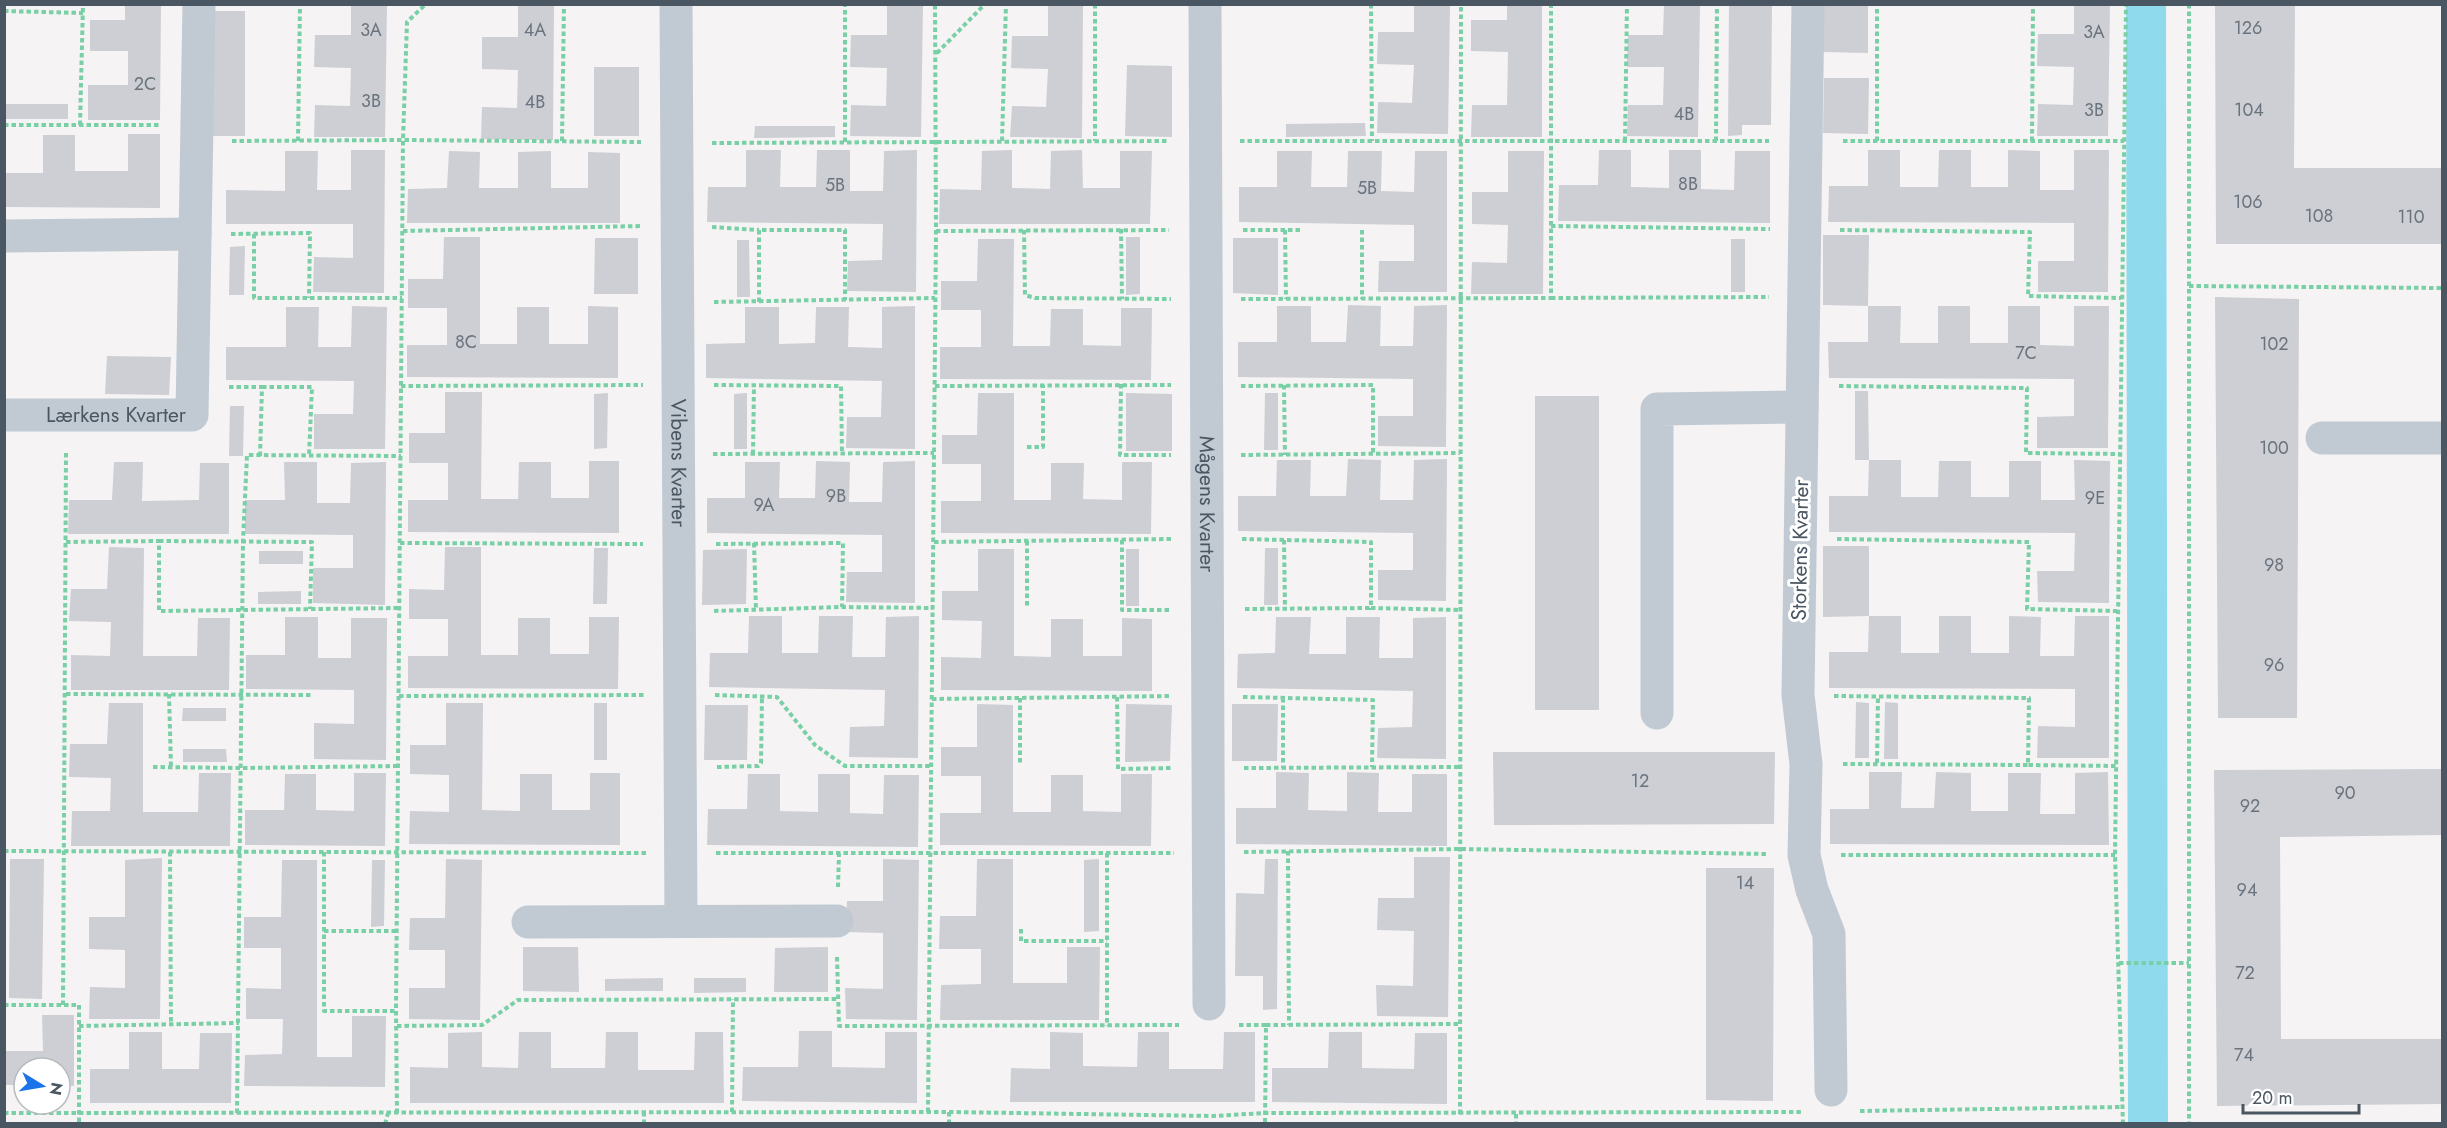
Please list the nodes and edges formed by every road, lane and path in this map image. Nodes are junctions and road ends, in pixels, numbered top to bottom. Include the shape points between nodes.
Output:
1 (83, 4) edge
2 (199, 4) edge
3 (300, 4) edge
4 (564, 4) edge
5 (676, 4) edge
6 (845, 4) edge
7 (935, 4) edge
8 (985, 4) edge
9 (1006, 4) edge
10 (1095, 4) edge
11 (1205, 4) edge
12 (1371, 4) edge
13 (1461, 4) edge
14 (1551, 4) edge
15 (1627, 4) edge
16 (1717, 4) edge
17 (1808, 4) edge
18 (1877, 4) edge
19 (2033, 4) edge
20 (2126, 4) edge
21 (2189, 4) edge
22 (425, 5) edge
23 (4, 11) edge
24 (83, 13) junction
25 (937, 54) junction
26 (4, 125) edge
27 (80, 125) junction
28 (197, 133) junction
29 (403, 140) junction
30 (298, 141) junction
31 (562, 141) junction
32 (1002, 141) junction
33 (1095, 141) junction
34 (1205, 141) junction
35 (1372, 141) junction
36 (1460, 141) junction
37 (1551, 141) junction
38 (1624, 141) junction
39 (1716, 141) junction
40 (1806, 141) junction
41 (1877, 141) junction
42 (2032, 141) junction
43 (2124, 141) junction
44 (844, 142) junction
45 (937, 142) junction
46 (678, 143) junction
47 (679, 225) junction
48 (1551, 226) junction
49 (1122, 229) junction
50 (1805, 229) junction
51 (759, 230) junction
52 (1206, 230) junction
53 (1300, 230) dead end
54 (1362, 230) dead end
55 (403, 231) junction
56 (936, 231) junction
57 (195, 234) junction
58 (254, 234) junction
59 (4, 236) edge
60 (2189, 286) junction
61 (2442, 288) edge
62 (1804, 297) junction
63 (309, 298) junction
64 (402, 298) junction
65 (935, 298) junction
66 (1551, 298) junction
67 (2122, 298) junction
68 (1122, 299) dead end
69 (1286, 299) dead end
70 (1461, 299) junction
71 (845, 300) junction
72 (1362, 300) dead end
73 (759, 302) junction
74 (679, 303) junction
75 (1121, 384) junction
76 (1043, 385) junction
77 (1284, 385) junction
78 (754, 386) dead end
79 (935, 386) junction
80 (1206, 386) junction
81 (262, 387) junction
82 (192, 388) junction
83 (1802, 396) junction
84 (4, 415) edge
85 (67, 415) junction
86 (2322, 438) dead end
87 (2442, 438) edge
88 (1027, 447) dead end
89 (934, 453) junction
90 (1460, 453) junction
91 (679, 454) junction
92 (753, 454) junction
93 (1285, 454) junction
94 (1373, 454) junction
95 (2120, 454) junction
96 (1207, 455) junction
97 (260, 456) junction
98 (309, 456) junction
99 (401, 456) junction
100 (1800, 538) junction
101 (1122, 540) dead end
102 (1284, 540) dead end
103 (159, 541) junction
104 (243, 541) junction
105 (1027, 541) dead end
106 (66, 542) junction
107 (400, 543) junction
108 (754, 543) junction
109 (679, 544) junction
110 (842, 607) junction
111 (1027, 607) dead end
112 (400, 608) junction
113 (933, 608) junction
114 (1371, 608) dead end
115 (310, 609) junction
116 (1208, 609) junction
117 (1285, 609) junction
118 (244, 610) junction
119 (756, 610) junction
120 (2118, 611) junction
121 (680, 612) junction
122 (66, 694) junction
123 (169, 694) junction
124 (243, 694) junction
125 (312, 694) dead end
126 (1798, 695) junction
127 (1878, 696) junction
128 (762, 697) dead end
129 (1117, 697) dead end
130 (1020, 698) dead end
131 (1283, 698) dead end
132 (1657, 713) dead end
133 (1020, 764) dead end
134 (1806, 764) junction
135 (1877, 764) junction
136 (2028, 765) junction
137 (398, 766) junction
138 (2116, 766) junction
139 (153, 767) dead end
140 (171, 767) junction
141 (1460, 767) junction
142 (242, 768) junction
143 (680, 768) junction
144 (1208, 768) junction
145 (1283, 768) junction
146 (1460, 849) junction
147 (4, 851) edge
148 (65, 851) junction
149 (1288, 851) junction
150 (170, 852) junction
151 (241, 852) junction
152 (324, 852) junction
153 (398, 852) junction
154 (680, 853) junction
155 (1107, 853) junction
156 (1209, 853) junction
157 (930, 854) junction
158 (1804, 855) junction
159 (2115, 855) junction
160 (681, 921) junction
161 (837, 921) joint
162 (528, 922) dead end
163 (1021, 929) dead end
164 (398, 931) junction
165 (324, 932) junction
166 (1107, 941) junction
167 (2119, 963) junction
168 (2189, 963) junction
169 (733, 999) junction
170 (837, 999) junction
171 (4, 1005) edge
172 (63, 1005) junction
173 (396, 1011) junction
174 (1210, 1014) junction
175 (239, 1023) junction
176 (1459, 1024) junction
177 (171, 1025) junction
178 (1266, 1025) junction
179 (1289, 1025) junction
180 (79, 1026) junction
181 (397, 1026) junction
182 (929, 1026) junction
183 (1107, 1026) junction
184 (1831, 1104) junction
185 (2123, 1107) junction
186 (644, 1112) junction
187 (732, 1112) junction
188 (928, 1112) junction
189 (949, 1112) junction
190 (4, 1113) edge
191 (79, 1113) junction
192 (237, 1113) junction
193 (388, 1113) junction
194 (397, 1113) junction
195 (1265, 1113) junction
196 (1460, 1114) junction
197 (1516, 1114) junction
198 (1213, 1116) junction
199 (79, 1124) edge
200 (386, 1124) edge
201 (644, 1124) edge
202 (949, 1124) edge
203 (1213, 1124) edge
204 (1265, 1124) edge
205 (1516, 1124) edge
206 (2123, 1124) edge
207 (2189, 1124) edge

1 - 24 path
2 - 28 street, Lærkens Kvarter
3 - 30 path
4 - 31 path
5 - 46 street, Vibens Kvarter
6 - 44 path
7 - 25 path
8 - 25 path
9 - 32 path
10 - 33 path
11 - 34 street, Mågens Kvarter
12 - 35 path
13 - 36 path
14 - 37 path
15 - 38 path
16 - 39 path
17 - 40 street, Storkens Kvarter
18 - 41 path
19 - 42 path
20 - 43 path
21 - 60 path
22 - 29 path via 407,22
23 - 24 path
24 - 27 path
25 - 45 path
26 - 27 path
27 - 28 path
28 - 30 path
28 - 57 street, Lærkens Kvarter
29 - 30 path
29 - 31 path
29 - 55 path
31 - 46 path
32 - 33 path
32 - 45 path
33 - 34 path
34 - 35 path
34 - 52 street, Mågens Kvarter
35 - 36 path
36 - 37 path
36 - 70 path
37 - 38 path
37 - 48 path
38 - 39 path
39 - 40 path
40 - 41 path
40 - 50 street, Storkens Kvarter
41 - 42 path
42 - 43 path
43 - 67 path
44 - 45 path
44 - 46 path
45 - 56 path
46 - 47 street, Vibens Kvarter
47 - 51 path
47 - 55 path
47 - 74 street, Vibens Kvarter
48 - 50 path
48 - 66 path
49 - 52 path
49 - 56 path
49 - 68 path
50 - 62 street, Storkens Kvarter
50 - 67 path via 2030,232 2028,296
51 - 71 path via 845,230
51 - 73 path
52 - 80 street, Mågens Kvarter
53 - 69 path via 1285,230
54 - 72 path
55 - 64 path
56 - 65 path
57 - 58 path
57 - 59 street
57 - 82 street, Lærkens Kvarter
58 - 63 path via 254,298
58 - 63 path via 310,233
60 - 61 path
60 - 168 path
62 - 66 path
62 - 83 street, Storkens Kvarter
63 - 64 path
64 - 99 path
65 - 71 path
65 - 79 path
66 - 70 path
67 - 95 path
70 - 90 path
71 - 73 path
73 - 74 path
74 - 91 street, Vibens Kvarter
75 - 76 path
75 - 80 path
75 - 96 path via 1120,455
76 - 79 path
76 - 88 path via 1043,447
77 - 80 path
77 - 93 path
77 - 94 path via 1373,385
78 - 92 path
79 - 89 path
80 - 96 street, Mågens Kvarter
81 - 82 path
81 - 97 path
81 - 98 path via 312,387
82 - 85 street, Lærkens Kvarter via 192,415
83 - 95 path via 2027,388 2026,453
83 - 100 street, Storkens Kvarter
83 - 132 street via 1657,409
84 - 85 street, Lærkens Kvarter
85 - 106 path
86 - 87 street
89 - 92 path
89 - 113 path
90 - 94 path
90 - 141 path
91 - 92 path
91 - 109 street, Vibens Kvarter
93 - 94 path
93 - 96 path
95 - 120 path
96 - 116 street, Mågens Kvarter
97 - 98 path
97 - 104 path via 247,455
98 - 99 path
99 - 107 path
100 - 120 path via 2029,542 2027,609
100 - 126 street, Storkens Kvarter
101 - 116 path via 1122,610
102 - 117 path
103 - 104 path
103 - 106 path
103 - 118 path via 159,611
104 - 115 path via 312,542
104 - 118 path
105 - 111 path
106 - 122 path
107 - 109 path
107 - 112 path
108 - 109 path
108 - 110 path via 843,543
108 - 119 path
109 - 121 street, Vibens Kvarter
110 - 113 path
110 - 119 path
112 - 115 path
112 - 137 path
113 - 157 path
114 - 117 path
115 - 118 path
116 - 117 path
116 - 144 street, Mågens Kvarter
118 - 124 path
119 - 121 path
120 - 138 path
121 - 143 street, Vibens Kvarter
122 - 123 path
122 - 148 path
123 - 124 path
123 - 140 path
124 - 125 path
124 - 142 path
126 - 127 path
126 - 134 street, Storkens Kvarter
127 - 135 path
127 - 136 path via 2030,698
128 - 143 path via 759,766
129 - 144 path via 1118,769
130 - 133 path
131 - 145 path
134 - 135 path
134 - 158 street, Storkens Kvarter
135 - 136 path
136 - 138 path
137 - 142 path
137 - 153 path
138 - 159 path
139 - 140 path
140 - 142 path
141 - 145 path
141 - 146 path
142 - 151 path
143 - 154 street, Vibens Kvarter
144 - 145 path
144 - 156 street, Mågens Kvarter
146 - 149 path
146 - 158 path
146 - 176 path
147 - 148 path
148 - 150 path
148 - 172 path
149 - 156 path
149 - 179 path
150 - 151 path
150 - 177 path
151 - 152 path
151 - 175 path
152 - 153 path
152 - 165 path
153 - 154 path
153 - 164 path
154 - 157 path
154 - 160 street, Vibens Kvarter
155 - 156 path
155 - 157 path
155 - 166 path
156 - 174 street, Mågens Kvarter
157 - 182 path
158 - 159 path
158 - 184 street, Storkens Kvarter via 1829,934
159 - 167 path
160 - 161 street
160 - 162 street
161 - 170 path
163 - 166 path via 1022,941
164 - 165 path
164 - 173 path
165 - 173 path via 324,1011
166 - 183 path
167 - 168 path
167 - 185 path
168 - 207 path
169 - 170 path
169 - 181 path via 518,1000 482,1025
169 - 187 path
170 - 182 path via 839,1026
171 - 172 path
172 - 180 path via 79,1005
173 - 181 path
174 - 178 path
174 - 183 path
175 - 177 path
175 - 192 path
176 - 179 path
176 - 196 path
177 - 180 path
178 - 179 path
178 - 195 path
180 - 191 path
181 - 194 path
182 - 183 path
182 - 188 path
184 - 185 path
184 - 197 path
185 - 206 path
186 - 187 path
186 - 194 path
186 - 201 path
187 - 188 path
188 - 189 path
189 - 198 path
189 - 202 path
190 - 191 path
191 - 192 path
191 - 199 path
192 - 193 path
193 - 194 path
193 - 200 path
195 - 196 path
195 - 198 path
195 - 204 path
196 - 197 path
197 - 205 path
198 - 203 path

